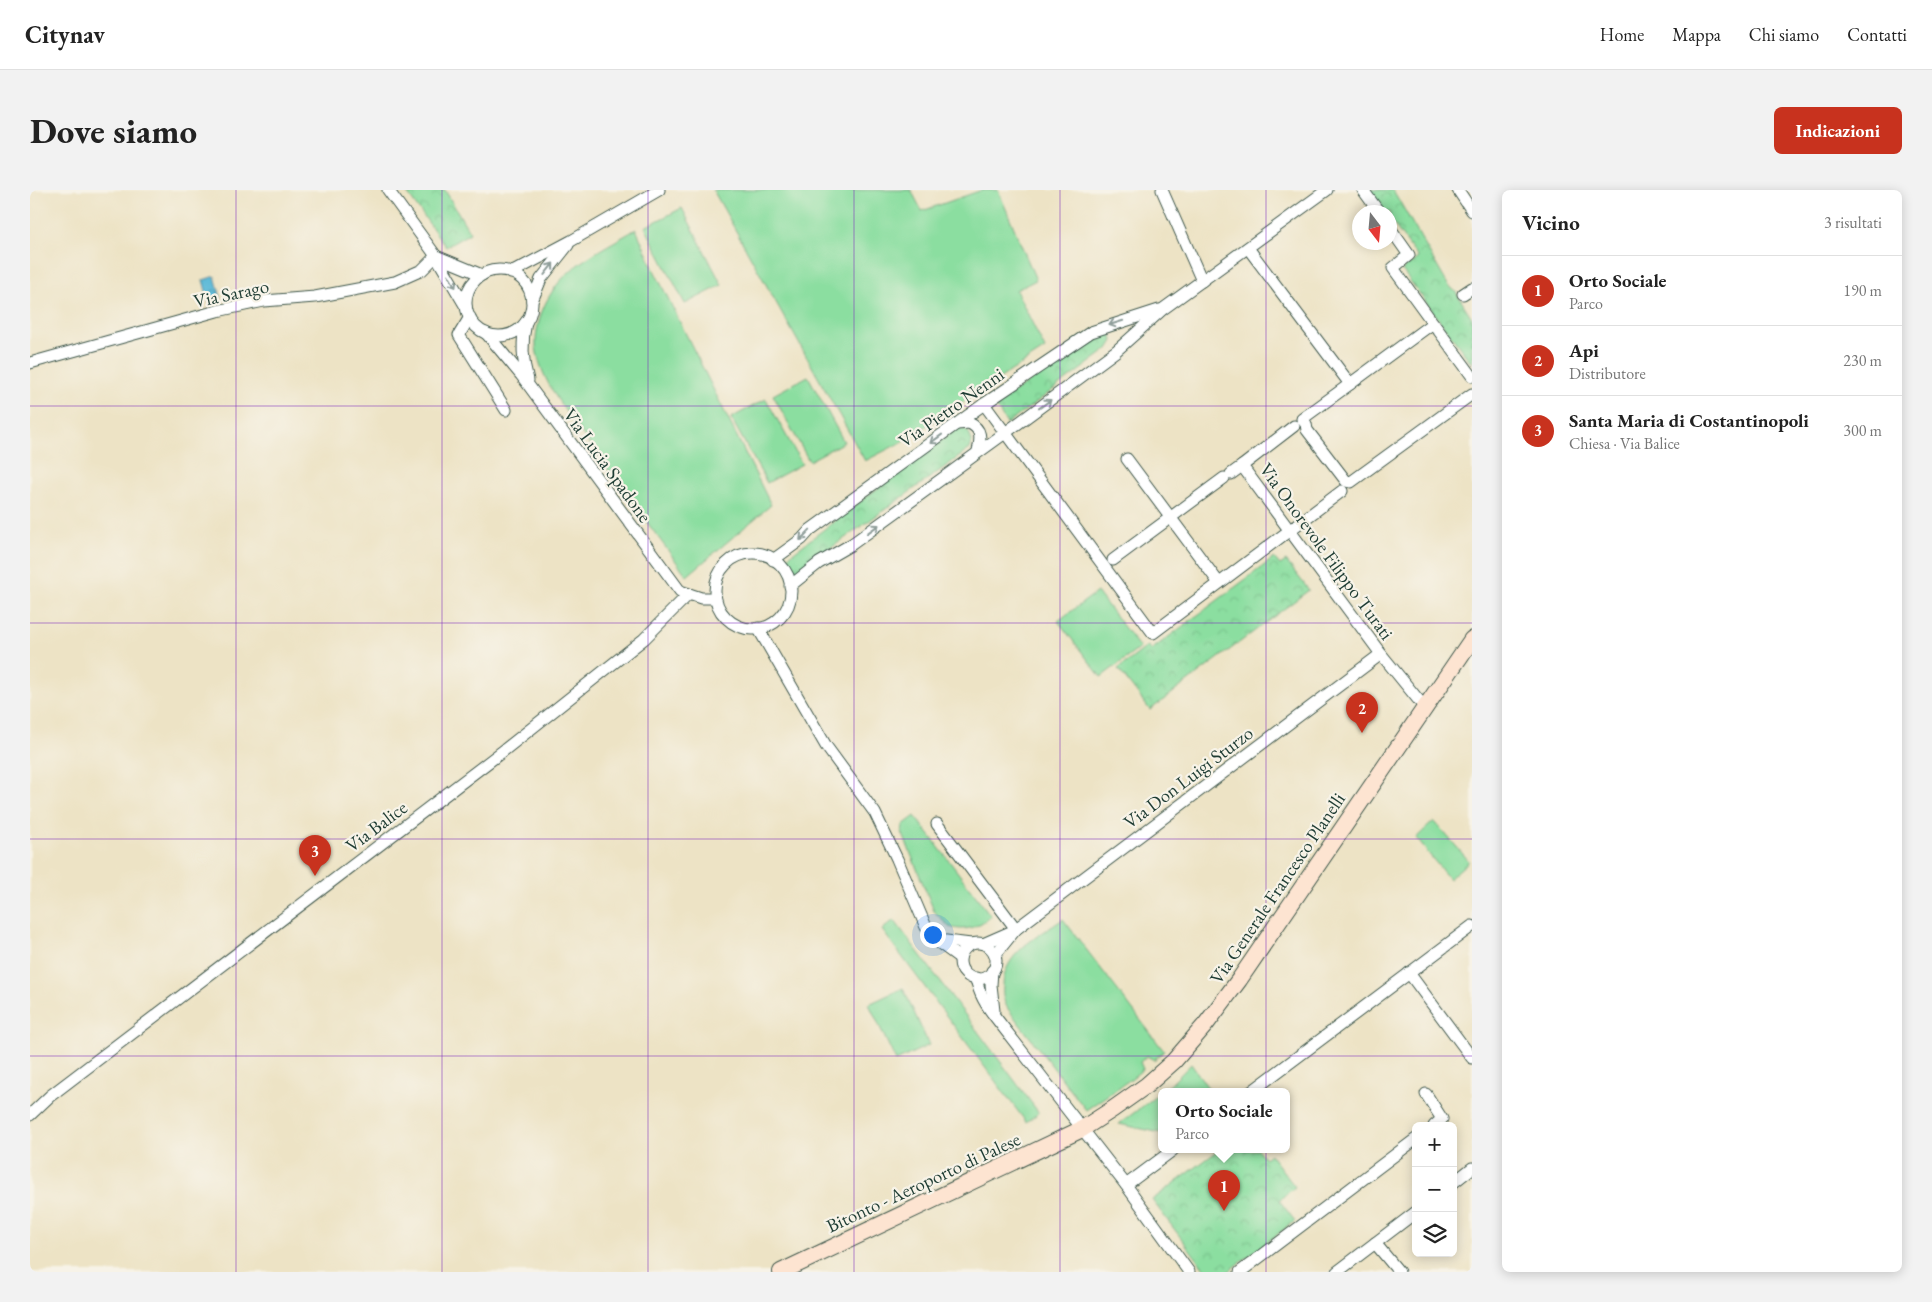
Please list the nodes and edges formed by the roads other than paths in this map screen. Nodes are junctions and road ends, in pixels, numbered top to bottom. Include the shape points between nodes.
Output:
1 (388, 190) edge
2 (659, 190) edge
3 (1162, 190) edge
4 (1327, 190) edge
5 (1363, 190) edge
6 (1458, 190) edge
7 (1374, 205) edge
8 (1472, 211) edge
9 (1397, 238) edge
10 (571, 241) junction
11 (1248, 248) junction
12 (436, 256) junction
13 (511, 273) junction
14 (482, 275) junction
15 (1202, 280) junction
16 (532, 301) junction
17 (1163, 309) junction
18 (468, 312) junction
19 (526, 321) junction
20 (1433, 323) junction
21 (486, 333) junction
22 (30, 363) edge
23 (1472, 376) edge
24 (1350, 384) junction
25 (531, 389) junction
26 (1472, 394) edge
27 (984, 404) junction
28 (506, 410) dead end
29 (1298, 423) junction
30 (956, 424) junction
31 (1005, 433) junction
32 (978, 451) junction
33 (1127, 459) dead end
34 (1242, 466) junction
35 (1342, 491) dead end
36 (1171, 518) junction
37 (1290, 530) junction
38 (774, 560) junction
39 (1113, 560) dead end
40 (1219, 583) junction
41 (790, 586) junction
42 (689, 594) junction
43 (714, 598) dead end
44 (758, 628) junction
45 (1472, 639) edge
46 (1381, 654) junction
47 (1425, 708) junction
48 (937, 824) dead end
49 (1472, 926) edge
50 (1016, 929) junction
51 (934, 939) junction
52 (977, 944) junction
53 (995, 956) junction
54 (960, 958) junction
55 (992, 971) junction
56 (1409, 973) junction
57 (976, 978) junction
58 (996, 1018) junction
59 (1472, 1058) edge
60 (1256, 1088) edge
61 (1426, 1094) dead end
62 (30, 1115) edge
63 (1439, 1122) edge
64 (1082, 1129) junction
65 (1412, 1142) edge
66 (1169, 1153) edge
67 (1472, 1168) edge
68 (1457, 1180) edge
69 (1126, 1185) junction
70 (1412, 1215) edge
71 (1375, 1243) junction
72 (781, 1272) edge
73 (1189, 1272) edge
74 (1240, 1272) edge
75 (1337, 1272) edge
76 (1399, 1272) edge

1 - 12 street
2 - 10 street
3 - 15 street
4 - 11 street, Via Pietro Nenni
5 - 7 street
6 - 8 street
9 - 20 street via 1409,255 1393,268
10 - 13 street
16 -> 10 street via 541,279
11 - 15 street, Via Pietro Nenni
11 - 24 street
12 - 14 street
12 -> 18 street
12 - 22 street, Via Sarago via 422,270 395,282 217,312
13 - 14 street via 496,270
13 - 16 street via 528,287
14 - 18 street via 470,288
15 - 17 street, Via Pietro Nenni
16 - 19 street
17 -> 27 street, Via Pietro Nenni via 1090,332
31 -> 17 street, Via Pietro Nenni via 1116,351
18 - 21 street via 476,327
18 - 28 street via 459,336
19 - 21 street via 508,334
19 - 25 street via 522,350
20 - 23 street
20 - 24 street, Via Onorevole Filippo Turati
21 - 25 street, Via Lucia Spadone
24 - 29 street, Via Onorevole Filippo Turati
25 - 42 street, Via Lucia Spadone via 680,591
26 - 29 street via 1350,482 1307,430 1306,424
27 - 30 street, Via Pietro Nenni
27 - 31 street
29 - 34 street, Via Onorevole Filippo Turati
30 - 32 street via 969,423 979,430
30 -> 38 street, Via Pietro Nenni
31 - 32 street, Via Pietro Nenni
31 - 40 street via 1153,633
41 -> 32 street, Via Pietro Nenni
33 - 36 street
34 - 36 street
34 - 37 street, Via Onorevole Filippo Turati
35 - 37 street
36 - 39 street
36 - 40 street
37 - 40 street
37 - 46 street, Via Onorevole Filippo Turati
38 - 41 street via 787,575
38 - 44 street via 752,554 736,558 723,568 716,584 716,600 723,615 736,626
41 - 44 street via 790,600 782,615 769,625
42 - 43 street
42 - 62 street, Via Balice via 644,639 598,677 50,1096
44 - 51 street via 826,746 879,821
45 - 47 street, Via Generale Francesco Planelli
46 - 47 street, Via Onorevole Filippo Turati
46 - 50 street, Via Don Luigi Sturzo
47 - 64 street, Via Generale Francesco Planelli via 1206,1024 1174,1061 1147,1085
48 - 50 street
49 - 56 street
50 - 52 street
50 - 53 street
51 - 52 street
51 - 54 street
52 - 53 street via 992,950
52 - 54 street via 964,950
53 - 55 street
54 - 57 street via 965,974
55 - 57 street via 987,976
55 - 58 street via 991,998
56 - 59 street
56 - 60 street
57 - 58 street via 984,1001
58 - 64 street
61 - 63 street via 1442,1119
64 - 69 street
64 - 72 street, Bitonto - Aeroporto di Palese
65 - 74 street
66 - 69 street
67 - 68 street
69 - 73 street
70 - 71 street
71 - 75 street
71 - 76 street

